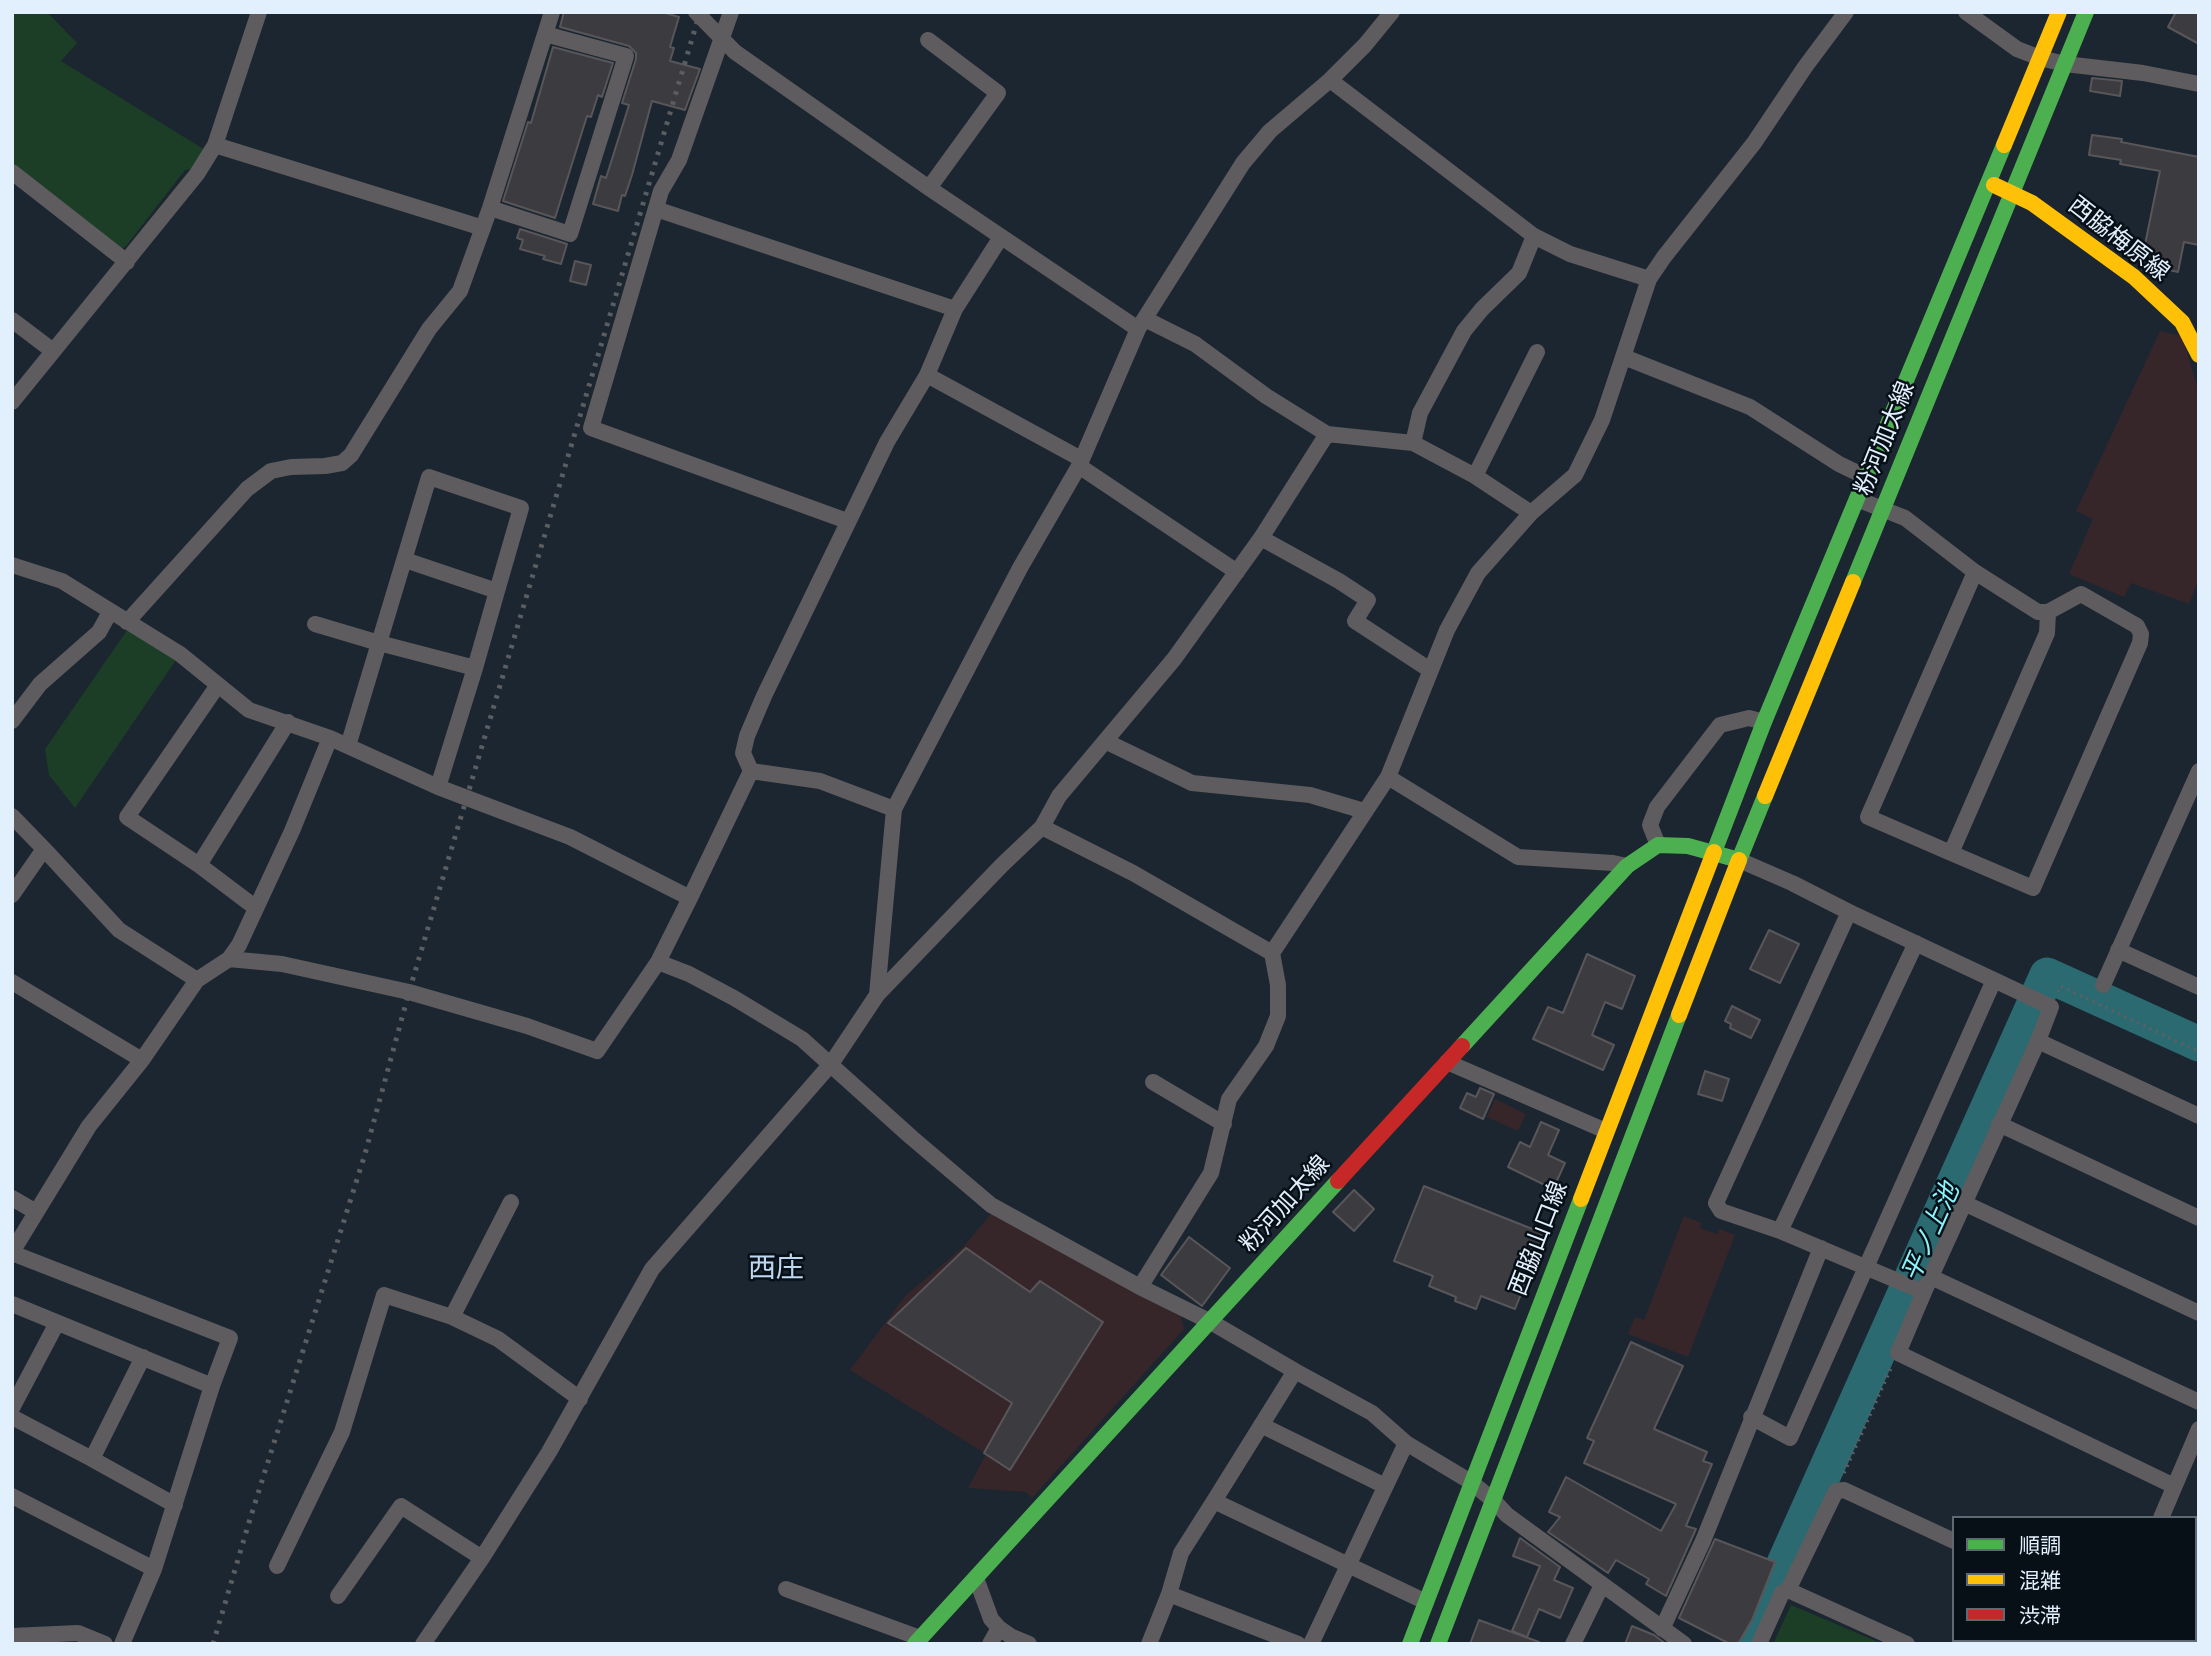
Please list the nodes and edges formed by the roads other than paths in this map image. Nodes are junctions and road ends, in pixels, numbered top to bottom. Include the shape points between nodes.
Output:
1 (259, 12) edge
2 (552, 12) edge
3 (696, 12) edge
4 (731, 12) edge
5 (1392, 12) edge
6 (1846, 12) edge
7 (1966, 12) edge
8 (2059, 12) edge
9 (2086, 12) edge
10 (545, 34) junction
11 (722, 37) junction
12 (928, 40) dead end
13 (2040, 58) junction
14 (2065, 64) junction
15 (1330, 80) junction
16 (2199, 84) edge
17 (215, 145) junction
18 (12, 172) edge
19 (1988, 183) junction
20 (929, 188) junction
21 (2012, 193) junction
22 (491, 208) junction
23 (656, 209) junction
24 (483, 228) junction
25 (1534, 236) junction
26 (1001, 237) junction
27 (127, 262) junction
28 (1649, 279) junction
29 (955, 309) junction
30 (12, 320) edge
31 (1142, 324) junction
32 (53, 351) junction
33 (1536, 352) dead end
34 (2199, 355) edge
35 (1624, 357) junction
36 (927, 375) junction
37 (12, 402) edge
38 (1327, 434) junction
39 (1413, 443) junction
40 (1080, 462) junction
41 (1475, 476) junction
42 (1866, 477) junction
43 (1857, 499) junction
44 (1882, 509) junction
45 (1531, 513) junction
46 (847, 521) junction
47 (1261, 538) junction
48 (405, 560) junction
49 (12, 565) edge
50 (1237, 572) junction
51 (1975, 572) junction
52 (497, 592) junction
53 (110, 612) junction
54 (2048, 612) junction
55 (127, 622) junction
56 (315, 624) dead end
57 (379, 643) junction
58 (475, 668) junction
59 (1430, 670) junction
60 (218, 685) junction
61 (12, 721) edge
62 (288, 722) junction
63 (1764, 722) junction
64 (330, 738) junction
65 (1105, 741) junction
66 (348, 746) junction
67 (751, 771) junction
68 (1388, 777) junction
69 (2198, 777) edge
70 (438, 787) junction
71 (894, 809) junction
72 (1364, 811) junction
73 (12, 816) edge
74 (1042, 827) junction
75 (1658, 845) junction
76 (44, 849) junction
77 (1713, 852) junction
78 (1951, 853) junction
79 (1739, 860) junction
80 (199, 865) junction
81 (1627, 866) junction
82 (12, 895) edge
83 (690, 898) junction
84 (256, 908) junction
85 (1849, 912) junction
86 (1916, 943) junction
87 (2118, 950) junction
88 (1272, 953) junction
89 (229, 959) junction
90 (658, 962) junction
91 (197, 980) junction
92 (1994, 980) junction
93 (12, 982) edge
94 (2103, 985) dead end
95 (2199, 987) edge
96 (877, 995) junction
97 (2038, 1041) junction
98 (142, 1060) junction
99 (1447, 1062) junction
100 (831, 1064) junction
101 (1153, 1082) dead end
102 (2199, 1116) edge
103 (1224, 1124) junction
104 (2000, 1124) junction
105 (1606, 1131) junction
106 (12, 1198) edge
107 (511, 1202) dead end
108 (1964, 1203) junction
109 (36, 1212) junction
110 (2199, 1218) edge
111 (1780, 1231) junction
112 (1821, 1248) junction
113 (12, 1252) edge
114 (1866, 1267) junction
115 (1918, 1285) junction
116 (1140, 1287) junction
117 (12, 1304) edge
118 (2199, 1312) edge
119 (452, 1317) junction
120 (1211, 1322) junction
121 (57, 1323) junction
122 (143, 1357) junction
123 (1295, 1371) junction
124 (212, 1386) junction
125 (580, 1399) junction
126 (2199, 1402) edge
127 (12, 1408) edge
128 (12, 1417) edge
129 (1751, 1418) junction
130 (1261, 1425) junction
131 (2199, 1429) edge
132 (1406, 1443) junction
133 (92, 1460) junction
134 (1471, 1482) junction
135 (1385, 1486) junction
136 (2174, 1486) junction
137 (12, 1496) edge
138 (1214, 1501) junction
139 (1494, 1501) junction
140 (175, 1505) junction
141 (2162, 1516) edge
142 (1952, 1540) edge
143 (482, 1558) junction
144 (1348, 1565) junction
145 (277, 1566) dead end
146 (154, 1569) junction
147 (976, 1578) junction
148 (1602, 1585) junction
149 (786, 1589) dead end
150 (1788, 1590) junction
151 (1169, 1594) junction
152 (338, 1597) dead end
153 (1426, 1602) junction
154 (999, 1628) junction
155 (1662, 1629) junction
156 (16, 1639) edge
157 (918, 1641) edge
158 (105, 1644) edge
159 (122, 1644) edge
160 (423, 1644) edge
161 (989, 1644) edge
162 (1029, 1644) edge
163 (1149, 1644) edge
164 (1298, 1644) edge
165 (1311, 1644) edge
166 (1410, 1644) edge
167 (1438, 1644) edge
168 (1573, 1644) edge
169 (1683, 1644) edge
170 (1759, 1644) edge
171 (1907, 1644) edge

1 - 17 street
2 - 10 street
3 - 11 street
4 - 11 street
5 - 15 street
6 - 28 street via 1754,143
7 - 13 street via 2017,49
8 - 13 main road, 粉河加太線
9 - 14 main road, 粉河加太線
10 - 22 street
10 - 22 street via 626,57 570,234
11 - 20 street via 735,52
11 - 23 street via 679,160
12 - 20 street via 998,93
13 - 14 street
13 - 19 main road, 粉河加太線
14 - 16 street
14 - 21 main road, 粉河加太線
15 - 25 street
15 - 31 street via 1270,131 1243,163
17 - 24 street
17 - 27 street
18 - 27 street
19 - 21 main road, 西脇梅原線
19 - 42 main road, 粉河加太線
20 - 26 street
21 - 34 main road, 西脇梅原線 via 2134,277 2182,322
21 - 44 main road, 粉河加太線
22 - 24 street
23 - 29 street
23 - 46 street via 592,428
24 - 55 street via 460,291 429,329 351,455 333,465 271,471 247,489
25 - 28 street via 1570,254
25 - 39 street via 1519,273 1464,331 1420,413
26 - 29 street
26 - 31 street
27 - 32 street
28 - 35 street
29 - 36 street
30 - 32 street
31 - 38 street via 1195,344
31 - 40 street
32 - 37 street
33 - 41 street
35 - 42 street via 1751,407
35 - 45 street via 1576,475
36 - 40 street
36 - 46 street
38 - 39 street
38 - 47 street
39 - 41 street
40 - 50 street
40 - 71 street
41 - 45 street
42 - 43 main road, 粉河加太線
43 - 44 street
43 - 63 main road, 粉河加太線
44 - 51 street via 1905,518
44 - 79 main road, 粉河加太線
45 - 59 street via 1478,573
46 - 67 street via 747,736 743,753
47 - 50 street
47 - 59 street via 1368,600 1355,621
48 - 52 street
48 - 52 street via 429,477 521,508
48 - 57 street
49 - 53 street via 62,581
50 - 65 street via 1174,659
51 - 54 street via 2038,612
51 - 78 street via 1868,817
52 - 58 street
53 - 55 street
53 - 61 street via 99,632 40,684
54 - 78 street via 2047,633
54 - 78 street via 2081,594 2137,626 2140,643 2033,888
55 - 60 street via 180,654
56 - 57 street
57 - 58 street
57 - 66 street
58 - 70 street
59 - 68 street
60 - 62 street via 248,710
60 - 80 street via 127,817
62 - 64 street
62 - 80 street
63 - 75 street via 1749,718 1720,725 1657,807 1650,825
63 - 77 main road, 粉河加太線
64 - 66 street
64 - 84 street
65 - 72 street via 1192,783 1310,795
65 - 74 street via 1059,796
66 - 70 street
67 - 71 street via 820,781
67 - 83 street
68 - 72 street
68 - 81 street via 1518,857
69 - 87 street
70 - 83 street via 570,837
71 - 96 street
72 - 88 street
73 - 76 street
74 - 88 street
74 - 96 street
75 - 77 main road
75 - 81 main road, 粉河加太線
76 - 82 street
76 - 91 street via 120,930
77 - 79 main road
77 - 105 main road, 西脇山口線
79 - 85 street
79 - 139 main road, 西脇山口線
80 - 84 street
81 - 99 main road, 粉河加太線
83 - 90 street
84 - 89 street
85 - 86 street
85 - 111 street via 1716,1203 1721,1211
86 - 92 street
86 - 111 street
87 - 94 street
87 - 95 street
88 - 103 street via 1278,1016 1266,1046 1230,1099
89 - 90 street via 282,964 397,989 597,1051
89 - 91 street
90 - 100 street via 734,998 802,1039
91 - 98 street
92 - 97 street via 2048,1005
92 - 114 street
93 - 98 street
96 - 100 street
97 - 102 street
97 - 104 street
98 - 109 street via 89,1126
99 - 105 street
99 - 120 main road, 粉河加太線
100 - 116 street via 991,1205
100 - 125 street via 652,1269
101 - 103 street
103 - 116 street via 1211,1173
104 - 108 street
104 - 110 street
105 - 134 main road, 西脇山口線
106 - 109 street
107 - 119 street
108 - 115 street
108 - 118 street
109 - 113 street
111 - 112 street
112 - 114 street
112 - 129 street
113 - 124 street via 230,1338
114 - 115 street
114 - 129 street via 1790,1437
115 - 126 street
115 - 136 street via 1898,1353
116 - 120 street
117 - 121 street
119 - 125 street via 498,1339
119 - 145 street via 384,1295 342,1433
120 - 123 street
120 - 147 main road, 粉河加太線
121 - 122 street
121 - 127 street
122 - 124 street
122 - 133 street
123 - 130 street
123 - 132 street via 1372,1413
124 - 140 street
125 - 143 street
128 - 133 street
129 - 155 street via 1703,1541
130 - 135 street
130 - 138 street
131 - 136 street
132 - 134 street
132 - 135 street
133 - 140 street
134 - 139 street
134 - 153 main road, 西脇山口線
135 - 144 street
136 - 141 street
137 - 146 street
138 - 144 street
138 - 151 street via 1181,1553
139 - 148 street
139 - 167 main road, 西脇山口線
140 - 146 street
142 - 150 street via 1844,1490 1836,1491
143 - 152 street via 401,1506
143 - 160 street
144 - 153 street
144 - 165 street
146 - 159 street
147 - 154 street via 991,1619
147 - 157 main road, 粉河加太線
148 - 155 street
148 - 168 street
149 - 157 street
150 - 170 street via 1782,1593
150 - 171 street
151 - 163 street
151 - 164 street
153 - 166 main road, 西脇山口線
154 - 161 street
154 - 162 street
155 - 169 street
156 - 158 street via 78,1633

